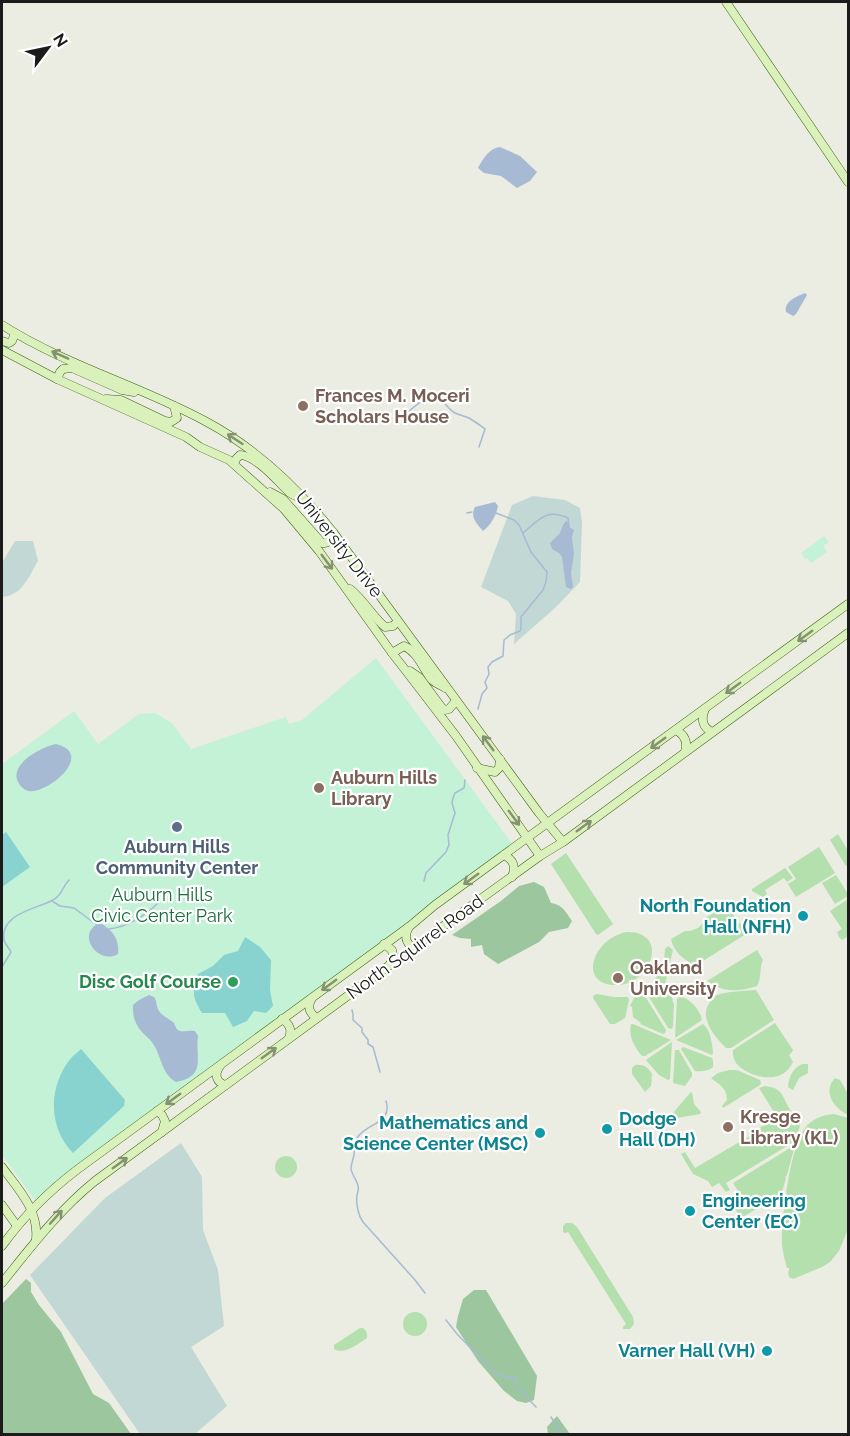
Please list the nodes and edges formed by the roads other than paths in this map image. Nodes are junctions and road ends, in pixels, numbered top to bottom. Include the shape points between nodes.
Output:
1 (726, 2) edge
2 (849, 182) edge
3 (2, 325) edge
4 (15, 333) junction
5 (2, 341) edge
6 (2, 350) edge
7 (57, 379) junction
8 (151, 396) junction
9 (99, 398) junction
10 (174, 406) junction
11 (234, 464) junction
12 (260, 488) junction
13 (307, 501) junction
14 (333, 532) junction
15 (342, 582) junction
16 (849, 604) edge
17 (398, 621) junction
18 (849, 633) edge
19 (392, 653) junction
20 (404, 667) junction
21 (448, 690) junction
22 (456, 700) junction
23 (705, 709) junction
24 (676, 730) junction
25 (712, 732) junction
26 (685, 752) junction
27 (500, 759) junction
28 (477, 768) junction
29 (547, 824) junction
30 (528, 838) junction
31 (563, 842) junction
32 (504, 855) junction
33 (540, 856) junction
34 (512, 877) junction
35 (410, 926) junction
36 (384, 944) junction
37 (414, 948) junction
38 (390, 965) junction
39 (313, 997) junction
40 (317, 1018) junction
41 (282, 1019) junction
42 (288, 1040) junction
43 (220, 1064) junction
44 (226, 1085) junction
45 (157, 1111) junction
46 (162, 1132) junction
47 (2, 1167) edge
48 (2, 1205) edge
49 (32, 1210) junction
50 (17, 1226) junction
51 (36, 1241) junction
52 (2, 1246) edge
53 (2, 1283) edge

1 - 2 main road
3 - 4 main road, University Drive
4 - 5 main road via 9,343
8 -> 4 main road, University Drive
6 - 7 main road, University Drive
7 - 8 main road via 63,369 72,368 122,390
7 - 9 main road, University Drive
8 - 10 main road, University Drive
9 - 10 main road via 121,400 171,422 177,418
9 - 11 main road, University Drive via 186,437
13 -> 10 main road, University Drive via 251,450
11 - 12 main road, University Drive
11 - 13 main road via 240,455 250,458 292,495
12 - 14 main road via 283,499 322,543 330,540
12 -> 15 main road, University Drive via 284,509
13 - 14 main road, University Drive
14 - 17 main road, University Drive
15 - 17 main road via 360,596 385,627
15 - 19 main road, University Drive
16 -> 23 main road, North Squirrel Road
17 - 21 main road, University Drive
18 - 25 main road, North Squirrel Road
19 - 20 main road, University Drive
19 - 21 main road via 404,646 409,648 433,681
20 - 22 main road via 419,677 445,710
20 - 28 main road, University Drive
21 - 22 main road, University Drive
27 -> 22 main road, University Drive
23 - 24 main road, North Squirrel Road
23 - 25 main road via 704,724
24 - 26 main road via 686,740
24 -> 29 main road, North Squirrel Road
25 - 26 main road, North Squirrel Road
31 -> 26 main road, North Squirrel Road
27 - 28 main road via 495,772
27 - 29 main road, University Drive
28 -> 30 main road, University Drive
29 - 30 main road, North Squirrel Road
29 - 31 main road, University Drive
30 - 32 main road, North Squirrel Road
30 - 33 main road, University Drive
31 - 33 main road, North Squirrel Road
32 - 34 main road via 514,865
32 -> 35 main road, North Squirrel Road
33 - 34 main road, North Squirrel Road
34 - 37 main road, North Squirrel Road
35 - 36 main road, North Squirrel Road
35 - 37 main road via 406,939
36 - 38 main road via 393,954
36 -> 39 main road, North Squirrel Road
37 - 38 main road, North Squirrel Road
38 - 40 main road, North Squirrel Road
39 - 40 main road via 309,1010
39 - 41 main road, North Squirrel Road
40 - 42 main road, North Squirrel Road
41 - 42 main road via 290,1026
41 - 43 main road, North Squirrel Road
44 -> 42 main road, North Squirrel Road
43 - 44 main road via 217,1078
43 -> 45 main road, North Squirrel Road
44 - 46 main road, North Squirrel Road
45 - 46 main road via 165,1121
45 - 49 main road, North Squirrel Road via 78,1169
51 -> 46 main road, North Squirrel Road via 87,1188
47 - 49 main road
48 - 50 main road
49 - 50 main road, North Squirrel Road
49 - 51 main road
50 - 52 main road, North Squirrel Road
51 - 53 main road, North Squirrel Road

